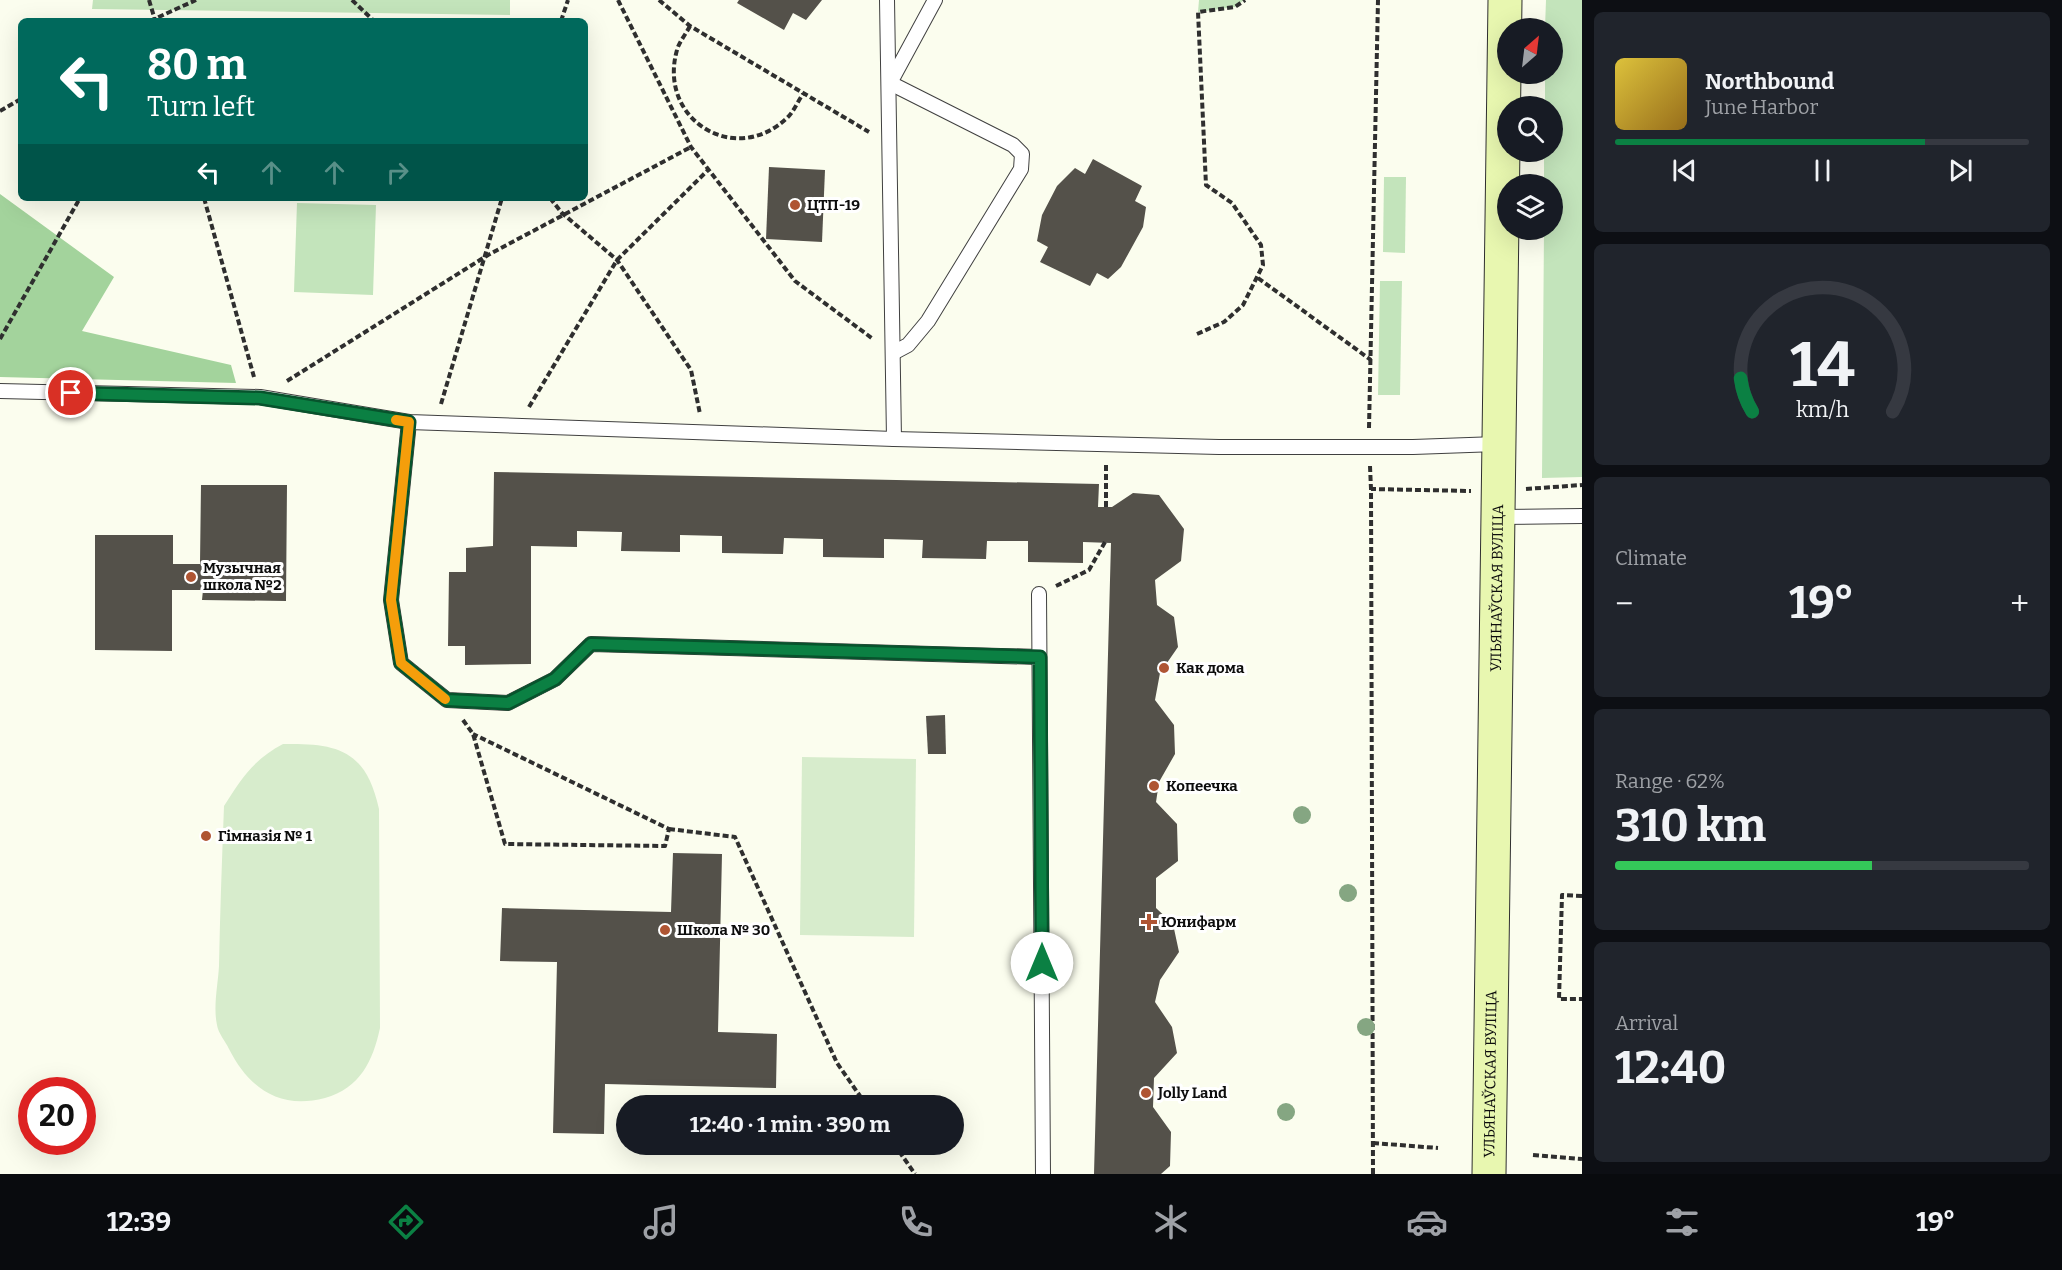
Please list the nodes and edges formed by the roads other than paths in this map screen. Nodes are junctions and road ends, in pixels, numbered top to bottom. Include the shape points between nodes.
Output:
1 (886, 0) edge
2 (935, 0) edge
3 (1505, 0) edge
4 (890, 83) junction
5 (893, 353) junction
6 (0, 391) edge
7 (409, 422) junction
8 (894, 439) junction
9 (1497, 444) junction
10 (1496, 504) junction
11 (1582, 516) edge
12 (1039, 594) road end
13 (1040, 657) junction
14 (1043, 1174) edge
15 (1489, 1174) edge

1 - 4 lane
2 - 4 lane
3 - 9 main road, УЛЬЯНАЎСКАЯ ВУЛІЦА
4 - 5 lane
4 - 5 lane via 1013,145 1022,154 1021,169 928,321 908,345
5 - 8 lane
6 - 7 lane via 260,398
7 - 8 lane
7 - 13 lane via 391,600 401,663 447,700 508,703 555,679 591,644
8 - 9 lane via 1107,445
9 - 10 main road, УЛЬЯНАЎСКАЯ ВУЛІЦА
10 - 11 lane
10 - 15 main road, УЛЬЯНАЎСКАЯ ВУЛІЦА
12 - 13 lane
13 - 14 lane

